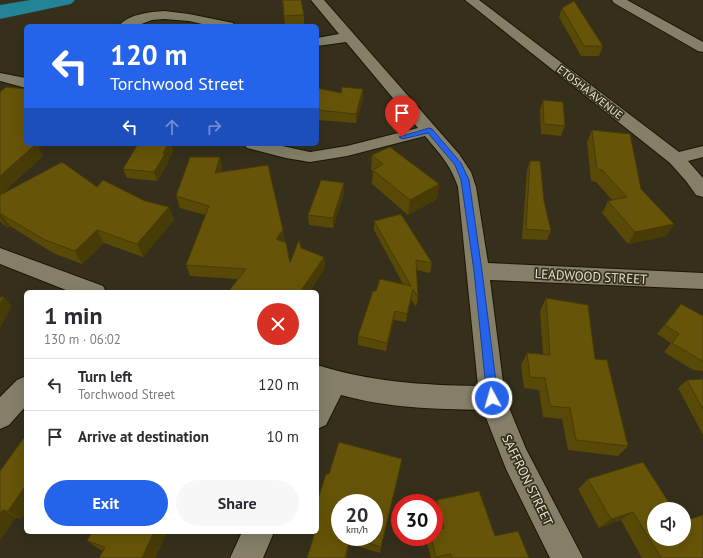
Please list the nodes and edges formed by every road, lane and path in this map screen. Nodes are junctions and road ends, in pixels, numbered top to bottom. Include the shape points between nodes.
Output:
1 (317, 0) edge
2 (471, 0) edge
3 (618, 0) edge
4 (129, 24) edge
5 (218, 24) edge
6 (349, 37) junction
7 (319, 42) edge
8 (703, 48) edge
9 (0, 77) edge
10 (24, 83) edge
11 (429, 130) junction
12 (261, 146) edge
13 (703, 151) edge
14 (676, 159) junction
15 (703, 191) edge
16 (0, 256) edge
17 (478, 271) junction
18 (703, 281) edge
19 (90, 290) edge
20 (325, 379) edge
21 (24, 390) edge
22 (492, 398) junction
23 (319, 407) edge
24 (0, 416) edge
25 (258, 534) edge
26 (246, 558) edge
27 (566, 558) edge

1 - 6 street, SAFFRON STREET
2 - 14 street, ETOSHA AVENUE
3 - 8 street
4 - 5 street via 139,18 159,14
6 - 7 street
6 - 11 street, SAFFRON STREET
9 - 10 street
11 - 12 street via 348,151 310,157
11 - 17 street, SAFFRON STREET via 455,161 465,180
13 - 14 street
14 - 15 street, ETOSHA AVENUE
16 - 19 street
17 - 18 street, LEADWOOD STREET
17 - 22 street, SAFFRON STREET
20 - 22 street via 355,389 384,394
20 - 23 street
21 - 24 street
22 - 27 street, SAFFRON STREET via 516,459
25 - 26 street

